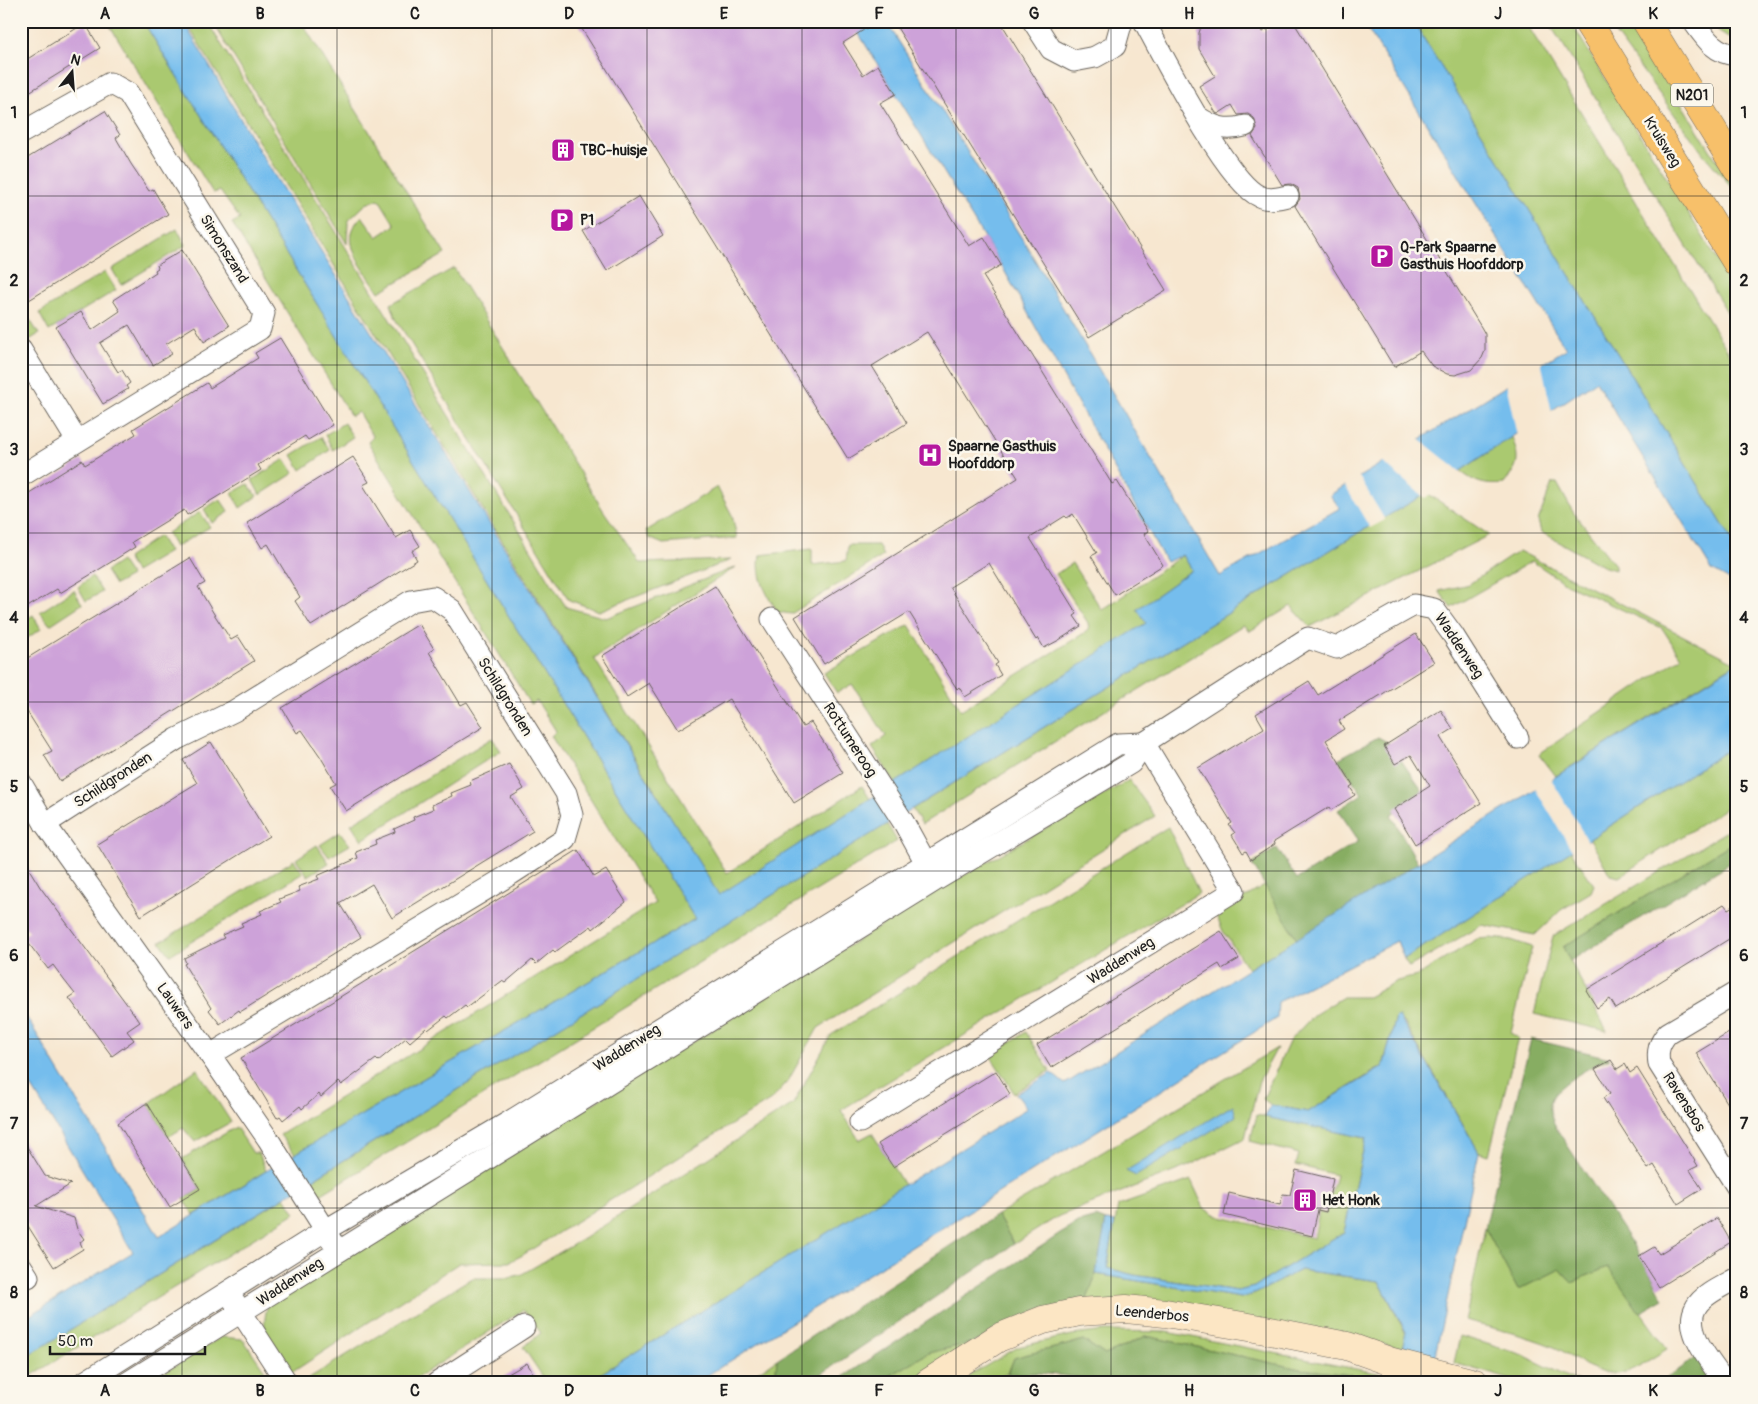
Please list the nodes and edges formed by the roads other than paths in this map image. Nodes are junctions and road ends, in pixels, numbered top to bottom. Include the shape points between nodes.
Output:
1 (1033, 21) edge
2 (1122, 21) edge
3 (1144, 21) edge
4 (1586, 21) edge
5 (1646, 21) edge
6 (1694, 21) edge
7 (1737, 55) edge
8 (1198, 117) junction
9 (1245, 126) dead end
10 (21, 133) edge
11 (1737, 169) edge
12 (1288, 196) dead end
13 (1737, 262) edge
14 (21, 350) edge
15 (77, 441) junction
16 (21, 476) edge
17 (772, 619) dead end
18 (1518, 738) dead end
19 (1144, 743) junction
20 (21, 783) edge
21 (45, 824) junction
22 (931, 872) junction
23 (1737, 992) edge
24 (210, 1055) junction
25 (860, 1122) dead end
26 (1737, 1187) edge
27 (326, 1230) junction
28 (338, 1250) junction
29 (1737, 1278) edge
30 (228, 1291) junction
31 (242, 1313) junction
32 (524, 1327) dead end
33 (1389, 1362) junction
34 (1468, 1381) edge
35 (83, 1383) edge
36 (128, 1383) edge
37 (287, 1383) edge
38 (437, 1383) edge
39 (928, 1383) edge
40 (951, 1383) edge
41 (1724, 1383) edge

1 - 2 street via 1051,48 1074,61 1095,57 1115,46
3 - 8 street
4 - 13 highway, Kruisweg
5 - 11 highway, N201
6 - 7 street via 1706,40 1725,54
8 - 9 street via 1223,129
8 - 12 street via 1243,186 1268,200
10 - 15 street, Simonszand via 110,83 128,92 264,313 260,329
14 - 15 street
15 - 16 street, Simonszand
17 - 22 street, Rottumeroog via 904,823
18 - 19 street, Waddenweg via 1434,609 1414,605 1337,648 1308,638
19 - 22 street, Waddenweg via 1131,763
19 - 25 street, Waddenweg via 1234,891
20 - 21 street, Lauwers
21 - 24 street, Lauwers
21 - 24 street, Schildgronden via 177,739 240,707 411,601 432,597 452,610 566,793 572,816 564,838
22 - 27 street, Waddenweg
22 - 28 street, Waddenweg
23 - 26 street, Ravensbos via 1668,1034 1661,1041 1658,1054 1659,1064
24 - 27 street, Lauwers
27 - 28 street, Waddenweg
27 - 30 street, Waddenweg
28 - 31 street, Waddenweg
29 - 41 street via 1705,1297 1696,1306 1692,1318 1700,1343
30 - 31 street, Waddenweg
30 - 35 street, Waddenweg
31 - 36 street, Waddenweg
31 - 37 street, Waddenweg
32 - 38 street
33 - 34 main road, Leenderbos
33 - 39 main road, Leenderbos via 1347,1346 1255,1328 1126,1309 1079,1312 1042,1320 998,1338
33 - 40 main road, Leenderbos via 1155,1324 1112,1322 1076,1325 1036,1334 1002,1349

